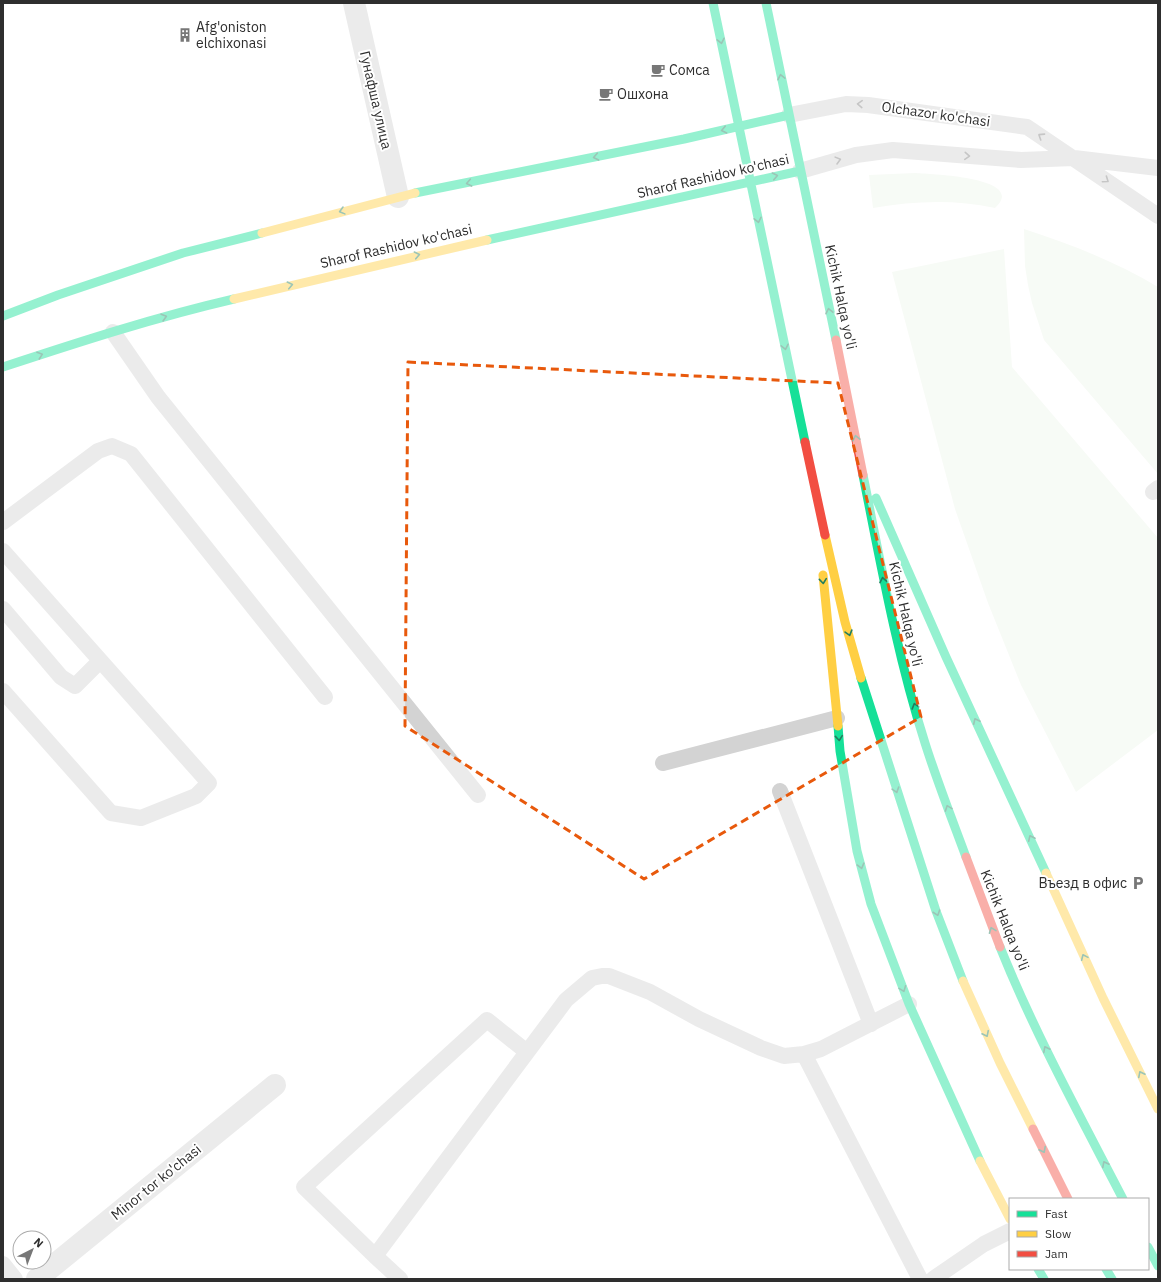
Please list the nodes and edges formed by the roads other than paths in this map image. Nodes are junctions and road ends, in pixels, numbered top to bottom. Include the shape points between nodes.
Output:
1 (354, 3) edge
2 (713, 3) edge
3 (766, 3) edge
4 (789, 115) junction
5 (739, 127) junction
6 (1074, 158) junction
7 (1158, 168) edge
8 (800, 171) junction
9 (750, 182) junction
10 (398, 197) junction
11 (1158, 216) edge
12 (3, 316) edge
13 (113, 332) junction
14 (3, 367) edge
15 (860, 462) junction
16 (814, 486) junction
17 (3, 522) edge
18 (3, 551) edge
19 (3, 609) edge
20 (100, 661) junction
21 (3, 691) edge
22 (325, 697) dead end
23 (837, 718) junction
24 (664, 763) dead end
25 (780, 791) dead end
26 (478, 795) dead end
27 (909, 1004) junction
28 (871, 1024) junction
29 (528, 1052) junction
30 (804, 1054) junction
31 (275, 1085) dead end
32 (1158, 1109) edge
33 (1068, 1198) edge
34 (1122, 1198) edge
35 (1009, 1217) edge
36 (1009, 1232) edge
37 (1149, 1249) edge
38 (375, 1256) junction
39 (3, 1264) edge
40 (1158, 1266) edge
41 (1039, 1270) edge
42 (1107, 1270) edge
43 (15, 1279) edge
44 (37, 1279) edge
45 (400, 1279) edge
46 (920, 1279) edge
47 (933, 1279) edge
48 (1044, 1279) edge
49 (1112, 1279) edge

1 - 10 street, Гунафша улица
2 -> 5 main road
4 -> 3 main road, Kichik Halqa yo'li
4 - 5 main road
6 -> 4 lane, Olchazor ko'chasi via 1027,127 868,105 846,104
4 - 8 main road, Kichik Halqa yo'li
5 - 9 main road
5 -> 10 main road
6 - 7 lane, Olchazor ko'chasi
8 -> 6 lane, Olchazor ko'chasi via 856,156 893,150 1021,160
6 -> 11 lane, Olchazor ko'chasi
9 -> 8 main road, Sharof Rashidov ko'chasi
15 -> 8 main road, Kichik Halqa yo'li
13 -> 9 main road, Sharof Rashidov ko'chasi via 204,306 384,263
9 -> 16 main road
10 -> 12 main road via 183,253
14 -> 13 main road, Sharof Rashidov ko'chasi
13 - 26 lane via 158,397
32 -> 15 main road via 1103,998 946,657
34 -> 15 main road, Kichik Halqa yo'li via 1045,1048 982,903 925,743 906,675 888,604
16 -> 23 main road
16 -> 33 main road via 864,688 936,911 966,989
17 - 22 lane via 98,451 112,446 131,454
18 - 20 lane
19 - 20 lane via 61,677 75,686
20 - 21 lane via 209,783 196,796 141,818 111,813
23 - 24 lane
23 -> 27 main road via 841,759 857,850 871,904
25 - 28 lane
27 - 28 lane
27 - 35 main road via 973,1147
28 - 30 lane via 821,1049
29 - 30 lane via 566,1000 592,978 609,976 650,992 761,1048 784,1056
29 - 38 lane
29 - 38 lane via 487,1020 304,1187
30 - 46 lane
31 - 44 street, Minor tor ko'chasi
36 - 47 lane via 984,1244
37 - 40 main road
38 - 45 lane
39 - 43 lane
41 - 48 main road
42 - 49 main road

